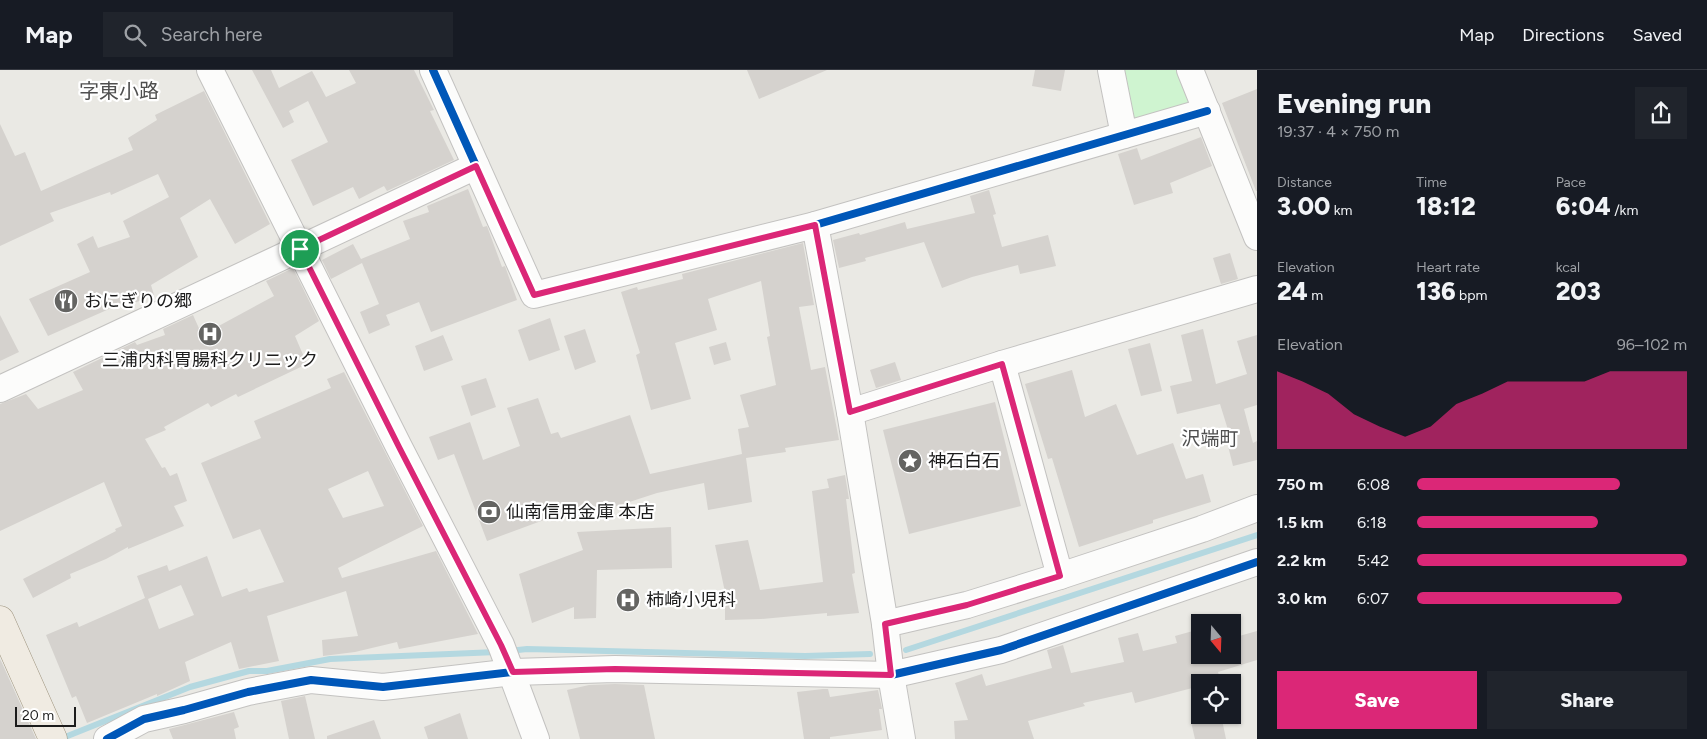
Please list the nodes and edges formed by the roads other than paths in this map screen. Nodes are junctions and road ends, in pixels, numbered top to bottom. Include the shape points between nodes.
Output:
1 (210, 70) edge
2 (434, 70) edge
3 (1111, 70) edge
4 (1190, 70) edge
5 (1207, 111) junction
6 (1124, 135) junction
7 (476, 166) junction
8 (815, 225) junction
9 (1257, 236) edge
10 (300, 249) junction
11 (1257, 288) edge
12 (1002, 364) junction
13 (0, 389) edge
14 (850, 412) junction
15 (1257, 508) edge
16 (1257, 562) edge
17 (1060, 576) junction
18 (0, 620) edge
19 (885, 624) junction
20 (508, 660) junction
21 (891, 675) junction
22 (52, 736) edge
23 (106, 739) edge
24 (536, 739) edge
25 (902, 739) edge

1 - 10 street
2 - 7 street
3 - 6 street
4 - 5 street
5 - 6 street
5 - 9 street
6 - 8 street
7 - 8 street via 534,295
7 - 10 street
8 - 14 street
10 - 13 street
10 - 20 street
11 - 12 street
12 - 14 street
12 - 17 street
14 - 19 street
15 - 17 street
16 - 21 street via 1001,650
17 - 19 street via 967,605
18 - 22 main road
19 - 21 street
20 - 21 street via 615,669
20 - 23 street via 383,687 311,680 248,692 144,719
20 - 24 street
21 - 25 street

